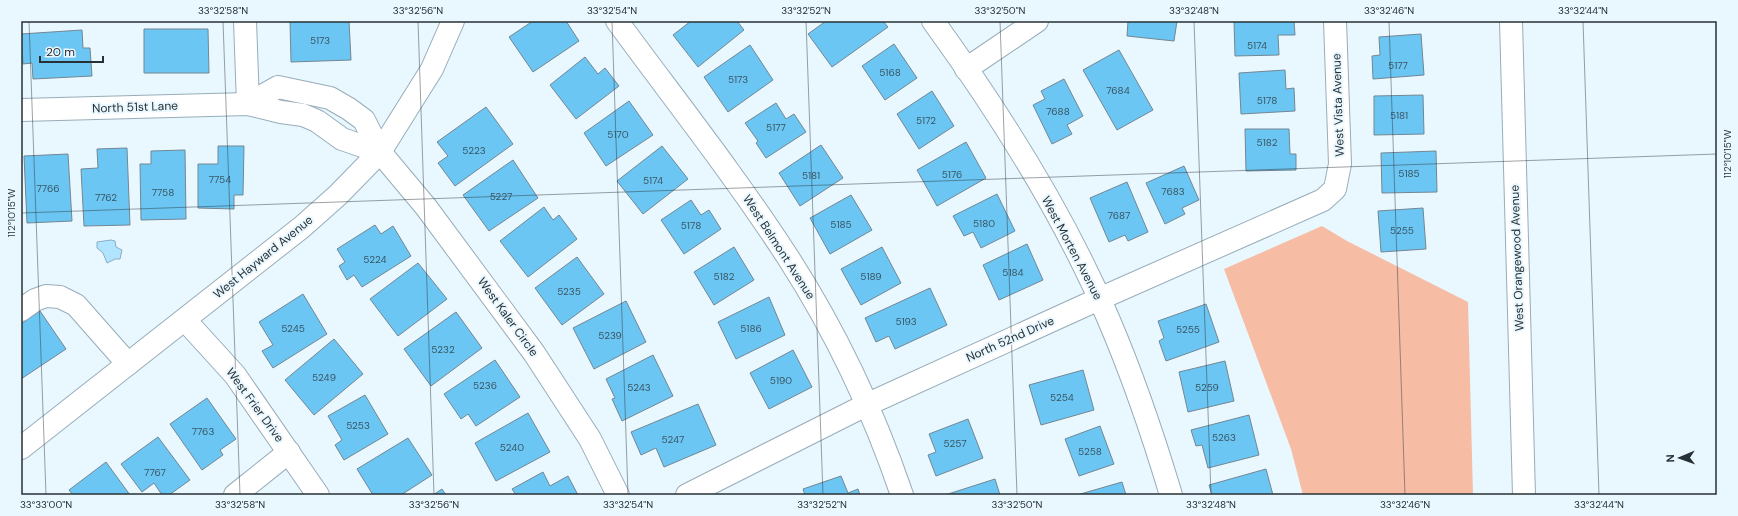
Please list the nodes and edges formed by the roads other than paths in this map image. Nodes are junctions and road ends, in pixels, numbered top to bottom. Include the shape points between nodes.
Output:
1 (245, 21) edge
2 (453, 21) edge
3 (617, 21) edge
4 (933, 21) edge
5 (1037, 21) edge
6 (1335, 21) edge
7 (1511, 21) edge
8 (966, 69) junction
9 (248, 104) junction
10 (21, 110) edge
11 (380, 152) junction
12 (1335, 189) joint
13 (1099, 299) junction
14 (21, 310) edge
15 (185, 320) junction
16 (128, 364) junction
17 (866, 405) junction
18 (21, 448) edge
19 (289, 452) junction
20 (235, 495) edge
21 (318, 495) edge
22 (618, 495) edge
23 (687, 495) edge
24 (902, 495) edge
25 (1171, 495) edge
26 (1524, 495) edge

1 - 9 street
2 - 11 street, West Hayward Avenue via 432,68
3 - 17 street, West Belmont Avenue via 789,260 821,313
4 - 8 street, West Morten Avenue
5 - 8 street
6 - 12 street, West Vista Avenue via 1340,164
7 - 26 street, West Orangewood Avenue
8 - 13 street, West Morten Avenue via 992,106 1065,230
9 - 10 street, North 51st Lane
9 - 11 street, North 51st Lane via 303,115 317,121 342,139
9 - 11 street, North 51st Lane via 278,86 330,98 364,120
11 - 15 street, West Hayward Avenue via 302,227
11 - 22 street, West Kaler Circle via 458,249 534,353 590,439
12 - 13 street, North 52nd Drive via 1322,200
13 - 17 street, North 52nd Drive
13 - 25 street, West Morten Avenue via 1136,385
14 - 16 street via 46,296 60,297 76,305
15 - 16 street, West Hayward Avenue
15 - 19 street, West Frier Drive via 235,375
16 - 18 street, West Hayward Avenue
17 - 23 street, North 52nd Drive
17 - 24 street, West Belmont Avenue via 878,429
19 - 20 street
19 - 21 street, West Frier Drive

